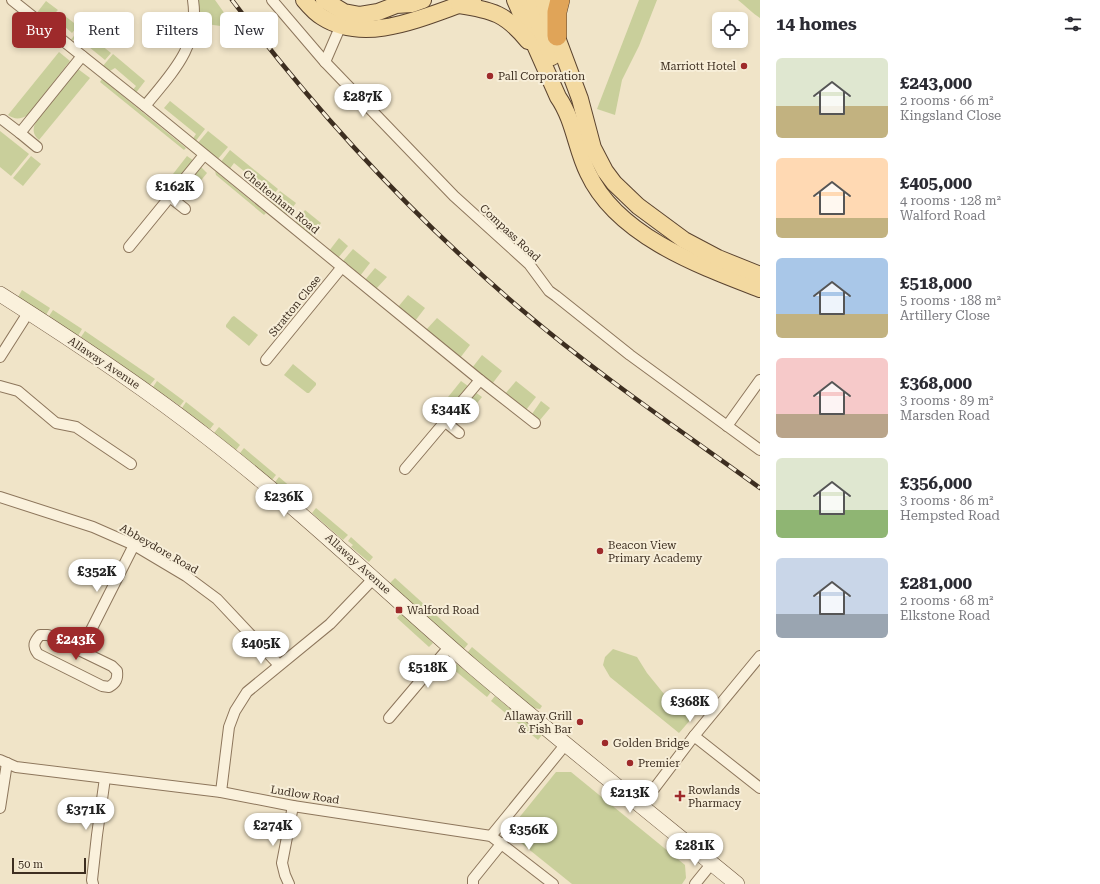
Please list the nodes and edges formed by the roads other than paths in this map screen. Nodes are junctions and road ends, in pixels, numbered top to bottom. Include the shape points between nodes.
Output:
1 (193, 0) edge
2 (272, 0) edge
3 (304, 0) edge
4 (324, 0) edge
5 (423, 0) edge
6 (515, 0) edge
7 (529, 0) edge
8 (543, 0) edge
9 (560, 0) edge
10 (19, 2) edge
11 (465, 2) edge
12 (398, 3) edge
13 (341, 26) junction
14 (557, 36) junction
15 (82, 56) junction
16 (542, 60) junction
17 (325, 62) junction
18 (145, 106) junction
19 (566, 108) junction
20 (3, 120) dead end
21 (20, 133) junction
22 (37, 147) dead end
23 (204, 155) junction
24 (156, 186) dead end
25 (170, 197) junction
26 (185, 209) dead end
27 (129, 247) dead end
28 (342, 267) junction
29 (760, 275) edge
30 (760, 290) edge
31 (0, 294) edge
32 (28, 313) junction
33 (0, 357) edge
34 (266, 360) dead end
35 (480, 380) junction
36 (760, 380) edge
37 (0, 386) edge
38 (431, 410) dead end
39 (445, 422) junction
40 (535, 423) dead end
41 (727, 426) junction
42 (459, 433) dead end
43 (760, 450) edge
44 (131, 464) dead end
45 (405, 469) dead end
46 (0, 497) edge
47 (134, 545) junction
48 (374, 578) junction
49 (450, 646) junction
50 (81, 650) junction
51 (760, 656) edge
52 (279, 665) junction
53 (389, 718) dead end
54 (694, 736) junction
55 (565, 745) junction
56 (3, 762) edge
57 (105, 778) junction
58 (760, 788) edge
59 (221, 792) junction
60 (293, 806) junction
61 (641, 806) junction
62 (0, 808) edge
63 (492, 836) junction
64 (502, 843) junction
65 (712, 863) junction
66 (93, 884) edge
67 (290, 884) edge
68 (473, 884) edge
69 (553, 884) edge
70 (695, 884) edge
71 (737, 884) edge

1 - 18 street via 193,33 184,55
2 - 17 street, Compass Road
3 - 13 main road via 320,16
4 - 12 main road via 344,12 360,15 378,12
5 - 12 main road via 412,4
6 - 16 main road
7 - 19 main road via 560,78 566,97
8 - 14 main road
9 - 14 highway via 556,21
10 - 15 street, Cheltenham Road
11 - 13 main road via 399,25 366,29
11 - 16 main road via 507,19
13 - 17 street
14 - 29 main road via 580,99 593,148 617,188 684,240 718,258
15 - 18 street, Cheltenham Road
15 - 21 street
16 - 19 main road via 558,97
17 - 41 street, Compass Road via 454,196 529,264 549,291 630,355
18 - 23 street, Cheltenham Road
19 - 30 main road via 588,173 605,200 625,221 683,257
20 - 21 street
21 - 22 street
23 - 25 street
23 - 28 street, Cheltenham Road
24 - 25 street
25 - 26 street
25 - 27 street
28 - 34 street, Stratton Close
28 - 35 street, Cheltenham Road
31 - 32 street, Allaway Avenue
32 - 33 street
32 - 48 street, Allaway Avenue via 117,370 209,438
35 - 39 street
35 - 40 street, Cheltenham Road
36 - 41 street
37 - 44 street via 18,391 56,423 76,427
38 - 39 street
39 - 42 street
39 - 45 street
41 - 43 street, Compass Road
46 - 47 street, Abbeydore Road via 93,527
47 - 50 street
47 - 52 street, Abbeydore Road via 186,576 217,599
48 - 49 street, Allaway Avenue
48 - 52 street via 330,624
49 - 53 street
49 - 55 street, Allaway Avenue
50 - 50 street via 117,671 118,677 114,684 102,686 38,654 34,644 40,635 48,635
51 - 54 street
52 - 59 street via 247,692 235,710 229,727
54 - 58 street
54 - 61 street
55 - 61 street, Allaway Avenue
55 - 63 street
56 - 57 street, Ludlow Road via 16,767
56 - 62 street
57 - 59 street, Ludlow Road
57 - 66 street via 96,835
59 - 60 street, Ludlow Road
60 - 63 street, Ludlow Road
60 - 67 street via 282,863
61 - 65 street, Allaway Avenue
63 - 64 street
64 - 68 street via 473,878
64 - 69 street
65 - 70 street
65 - 71 street, Allaway Avenue

